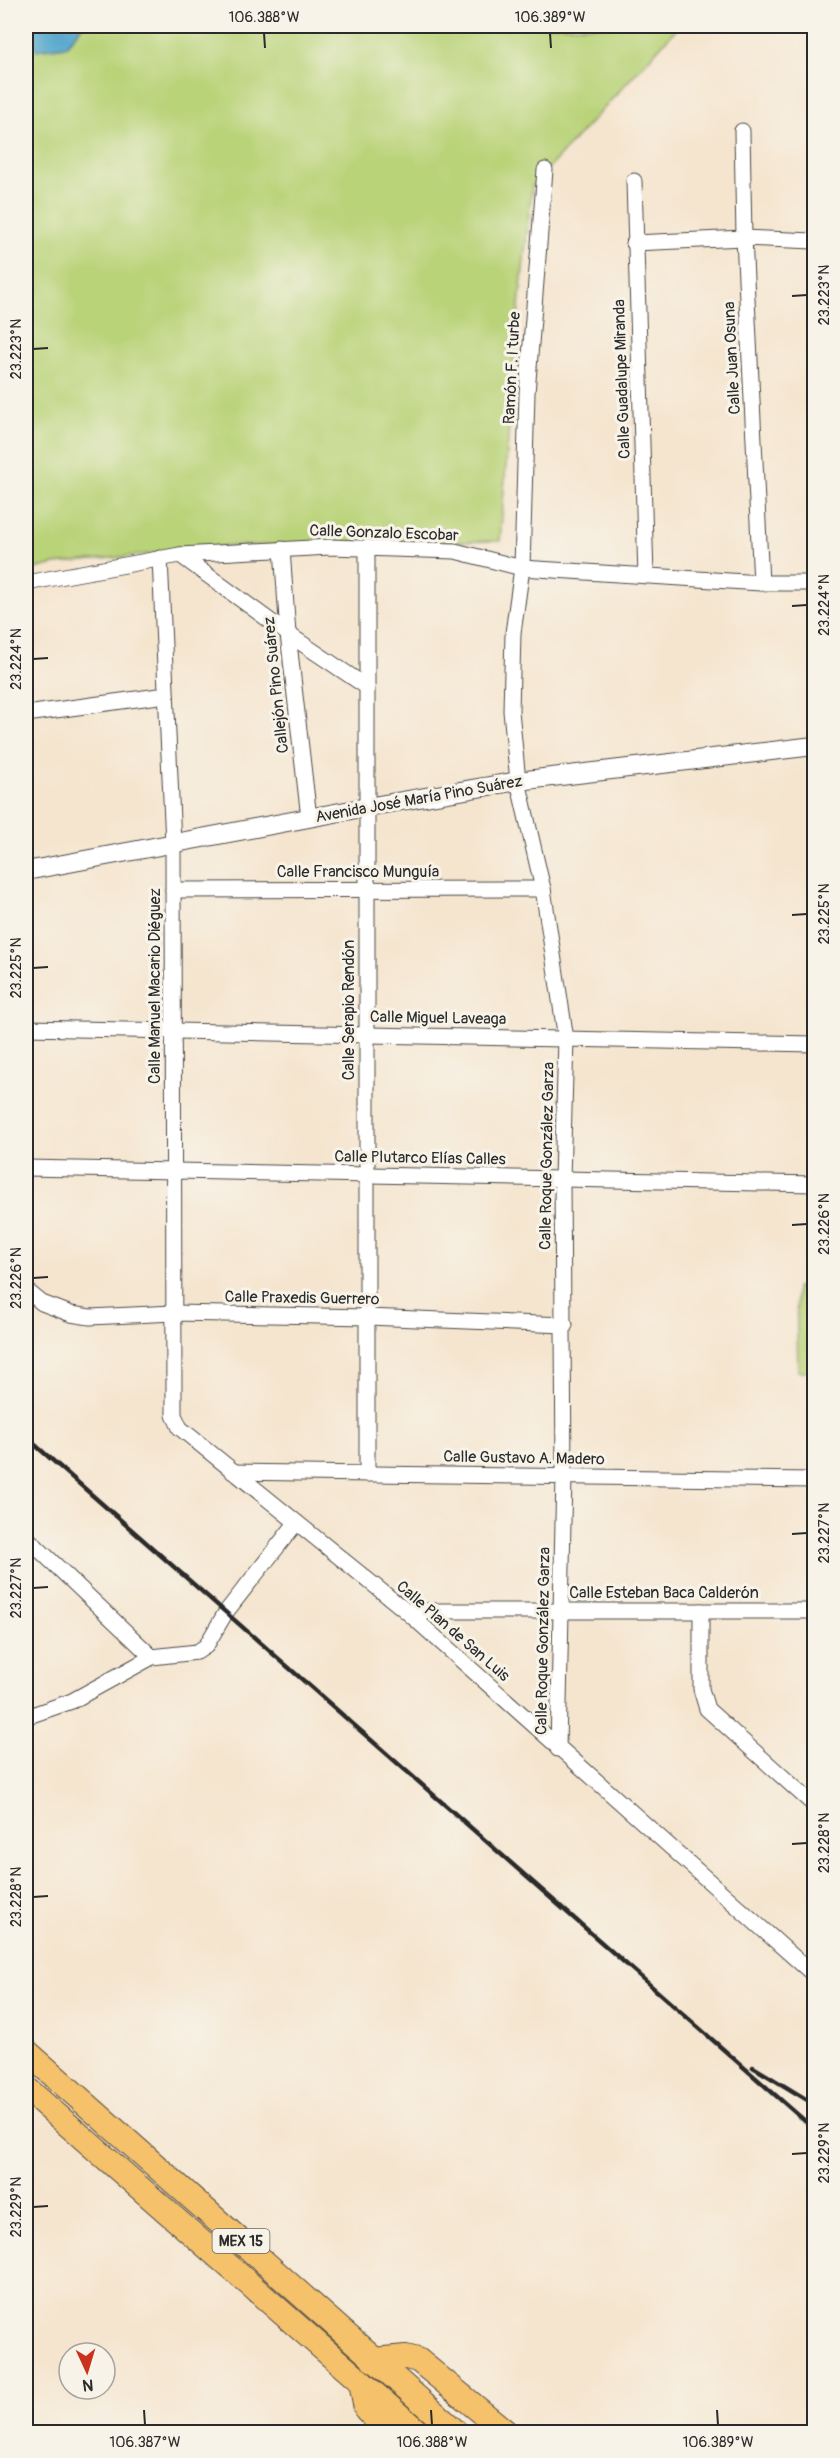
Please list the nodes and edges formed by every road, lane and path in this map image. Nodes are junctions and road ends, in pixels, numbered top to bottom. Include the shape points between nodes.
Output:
1 (742, 131) dead end
2 (544, 170) dead end
3 (634, 181) dead end
4 (744, 238) junction
5 (814, 241) edge
6 (634, 243) junction
7 (367, 547) junction
8 (282, 549) junction
9 (180, 555) junction
10 (160, 558) junction
11 (522, 568) junction
12 (646, 576) junction
13 (814, 582) edge
14 (26, 583) edge
15 (760, 583) junction
16 (288, 634) junction
17 (367, 687) junction
18 (166, 695) junction
19 (26, 714) edge
20 (814, 746) edge
21 (518, 781) junction
22 (367, 807) junction
23 (309, 818) junction
24 (173, 843) junction
25 (26, 871) edge
26 (543, 889) junction
27 (173, 890) junction
28 (367, 891) junction
29 (26, 1028) edge
30 (173, 1031) junction
31 (367, 1035) junction
32 (566, 1039) junction
33 (814, 1044) edge
34 (26, 1168) edge
35 (174, 1171) junction
36 (367, 1175) junction
37 (562, 1179) junction
38 (814, 1184) edge
39 (26, 1290) edge
40 (174, 1313) junction
41 (367, 1317) junction
42 (565, 1325) junction
43 (174, 1415) joint
44 (233, 1472) junction
45 (367, 1474) junction
46 (564, 1476) junction
47 (814, 1480) edge
48 (296, 1523) junction
49 (26, 1537) edge
50 (406, 1611) junction
51 (562, 1611) junction
52 (701, 1611) junction
53 (814, 1611) edge
54 (152, 1657) junction
55 (26, 1717) edge
56 (558, 1749) junction
57 (814, 1805) edge
58 (814, 1975) edge
59 (26, 2050) edge
60 (26, 2088) edge
61 (373, 2360) junction
62 (361, 2382) junction
63 (389, 2433) edge
64 (418, 2433) edge
65 (456, 2433) edge
66 (506, 2433) edge

1 - 4 street, Calle Juan Osuna
2 - 11 street, Ramón F. I turbe via 527,393
3 - 6 street, Calle Guadalupe Miranda
4 - 5 street
4 - 6 street
4 - 15 street, Calle Juan Osuna
6 - 12 street, Calle Guadalupe Miranda
7 - 8 street, Calle Gonzalo Escobar
7 - 11 street, Calle Gonzalo Escobar via 455,551
7 - 17 street, Calle Serapio Rendón
8 - 9 street, Calle Gonzalo Escobar
8 - 16 street, Callejón Pino Suárez
9 - 10 street, Calle Gonzalo Escobar
9 - 16 street
10 - 14 street, Calle Gonzalo Escobar
10 - 18 street, Calle Manuel Macario Diéguez
11 - 12 street, Calle Gonzalo Escobar
11 - 21 street, Calle Roque González Garza via 513,633 511,711
12 - 15 street, Calle Gonzalo Escobar
13 - 15 street, Calle Gonzalo Escobar
16 - 17 street
16 - 23 street, Callejón Pino Suárez
17 - 22 street, Calle Serapio Rendón
18 - 19 street
18 - 24 street, Calle Manuel Macario Diéguez
20 - 21 street, Avenida José María Pino Suárez
21 - 22 street, Avenida José María Pino Suárez
21 - 26 street, Calle Roque González Garza
22 - 23 street, Avenida José María Pino Suárez
22 - 28 street, Calle Serapio Rendón
23 - 24 street, Avenida José María Pino Suárez
24 - 25 street, Avenida José María Pino Suárez
24 - 27 street, Calle Manuel Macario Diéguez
26 - 28 street, Calle Francisco Munguía
26 - 32 street, Calle Roque González Garza
27 - 28 street, Calle Francisco Munguía
27 - 30 street, Calle Manuel Macario Diéguez
28 - 31 street, Calle Serapio Rendón
29 - 30 street, Calle Miguel Laveaga
30 - 31 street, Calle Miguel Laveaga
30 - 35 street, Calle Manuel Macario Diéguez
31 - 32 street, Calle Miguel Laveaga
31 - 36 street, Calle Serapio Rendón
32 - 33 street, Calle Miguel Laveaga
32 - 37 street, Calle Roque González Garza
34 - 35 street, Calle Plutarco Elías Calles
35 - 36 street, Calle Plutarco Elías Calles
35 - 40 street, Calle Manuel Macario Diéguez
36 - 37 street, Calle Plutarco Elías Calles
36 - 41 street, Calle Serapio Rendón
37 - 38 street, Calle Plutarco Elías Calles
37 - 42 street, Calle Roque González Garza
39 - 40 street, Calle Praxedis Guerrero via 42,1303 80,1316
40 - 41 street, Calle Praxedis Guerrero
40 - 43 street, Calle Manuel Macario Diéguez
41 - 42 street, Calle Praxedis Guerrero
41 - 45 street, Calle Serapio Rendón
42 - 46 street, Calle Roque González Garza
43 - 44 street, Calle Plan de San Luis via 180,1428
44 - 45 street, Calle Gustavo A. Madero
44 - 48 street, Calle Plan de San Luis
45 - 46 street, Calle Gustavo A. Madero
46 - 47 street, Calle Gustavo A. Madero
46 - 51 street, Calle Roque González Garza
48 - 50 street, Calle Plan de San Luis
48 - 54 street via 226,1612 206,1646 197,1652
49 - 54 street
50 - 51 street, Calle Esteban Baca Calderón
50 - 56 street, Calle Plan de San Luis
51 - 52 street, Calle Esteban Baca Calderón
51 - 56 street, Calle Roque González Garza
52 - 53 street, Calle Esteban Baca Calderón
52 - 57 street via 700,1689 707,1708
54 - 55 street via 72,1701
56 - 58 street, Calle Plan de San Luis
59 - 61 highway, MEX 15
60 - 62 highway, MEX 15
61 - 65 highway, MEX 15
61 - 66 highway via 418,2360
62 - 63 highway via 366,2409
62 - 64 highway, MEX 15

